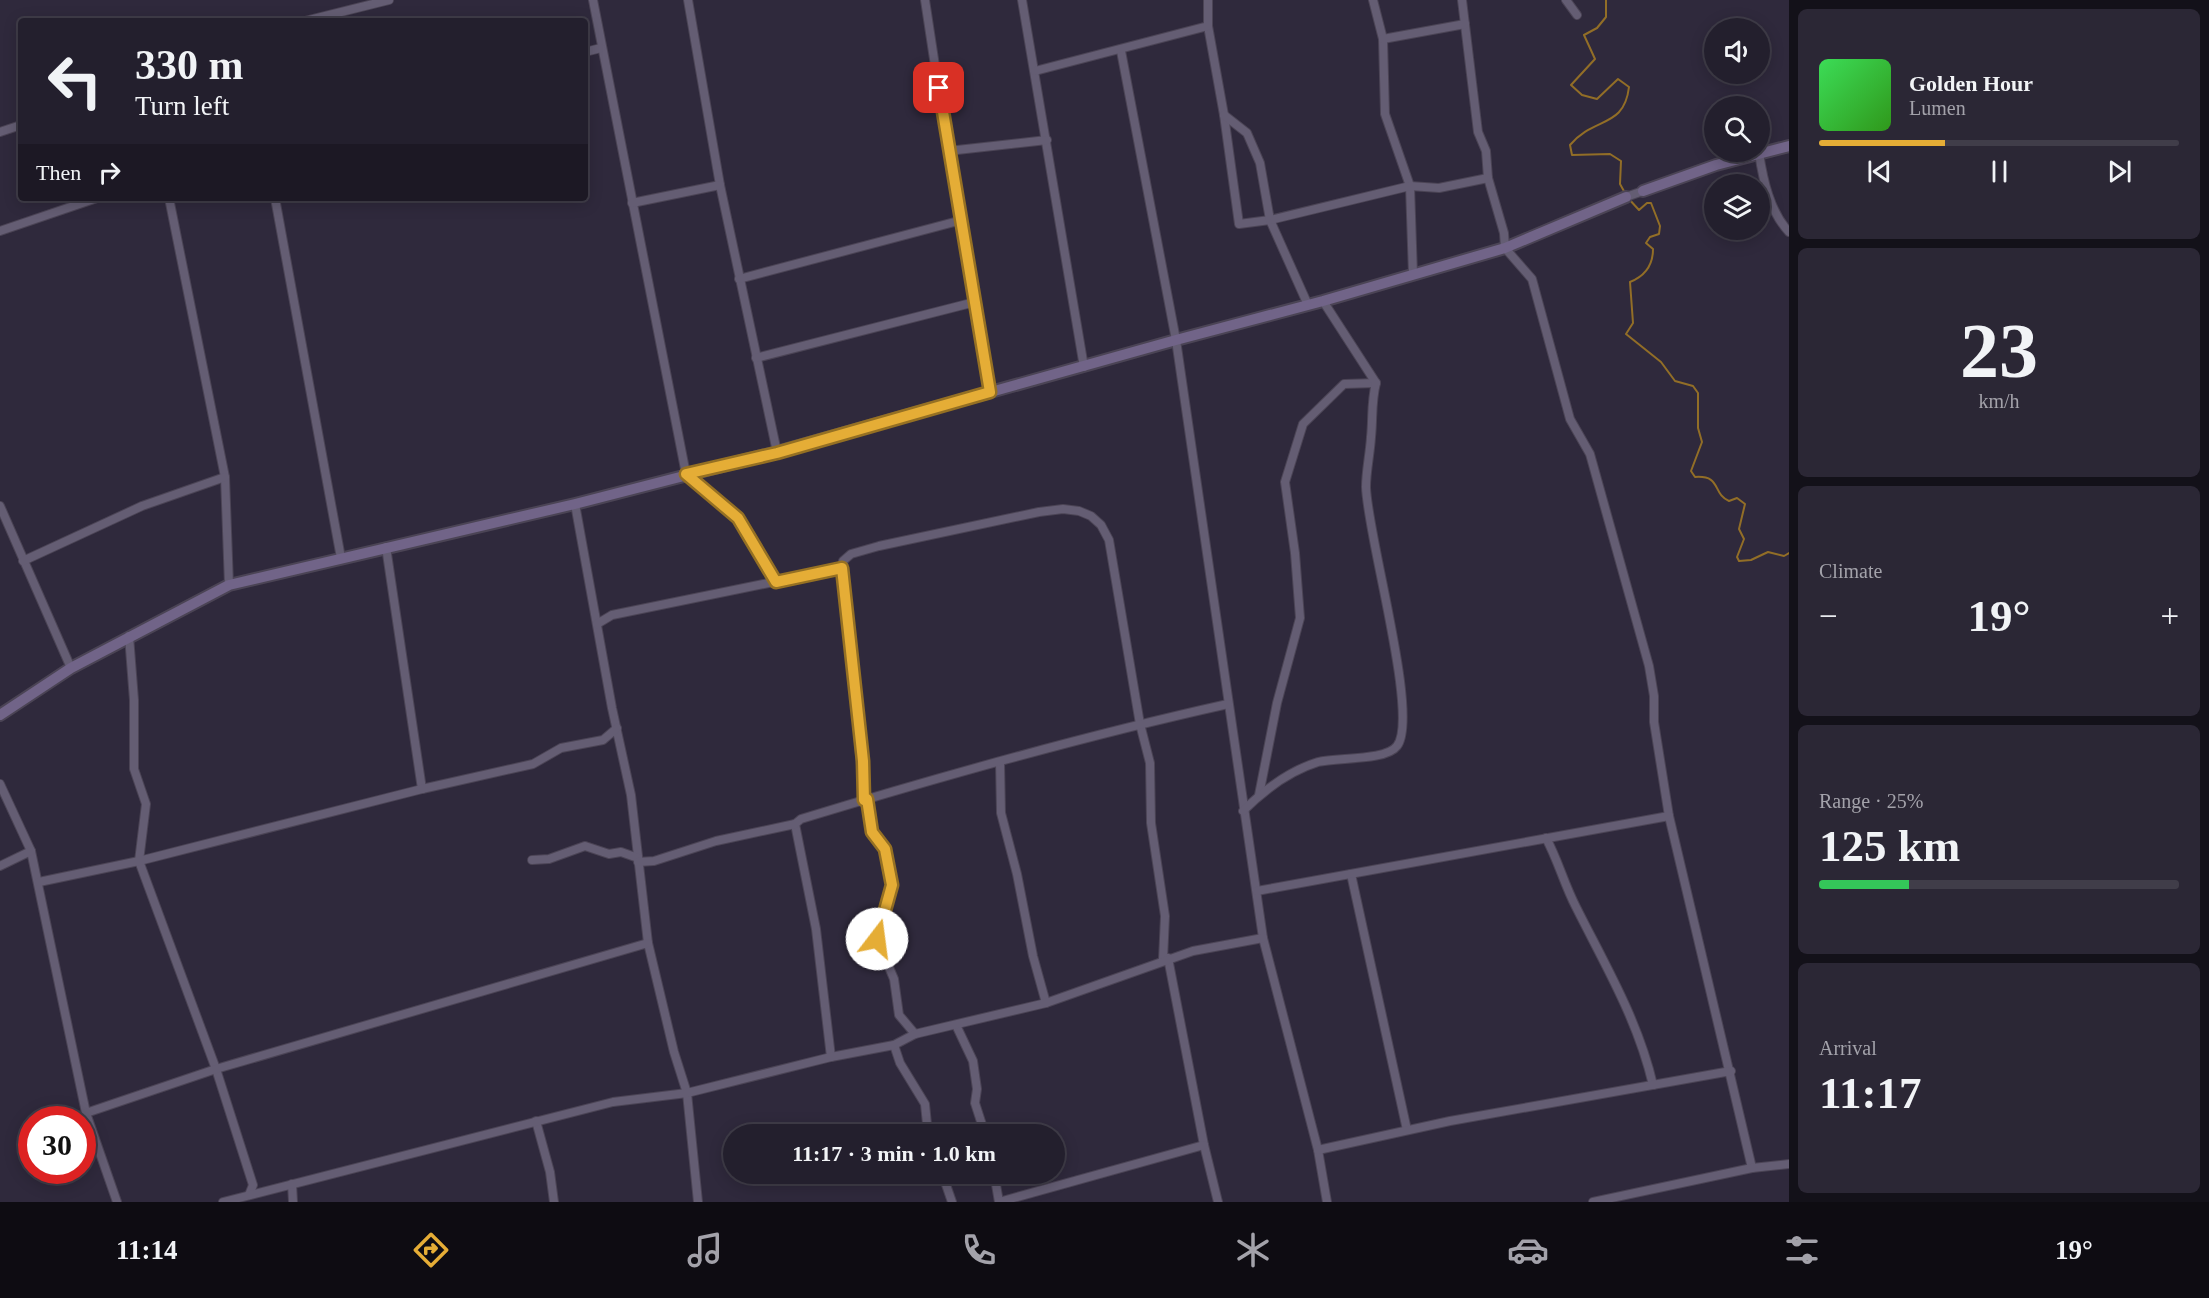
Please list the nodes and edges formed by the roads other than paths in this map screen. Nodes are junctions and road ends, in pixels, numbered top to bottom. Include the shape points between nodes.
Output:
1 (389, 0) edge
2 (594, 0) edge
3 (688, 0) edge
4 (925, 0) edge
5 (1022, 0) edge
6 (1208, 0) edge
7 (1373, 0) edge
8 (1462, 0) edge
9 (1566, 0) edge
10 (1577, 15) dead end
11 (317, 18) edge
12 (1465, 24) junction
13 (1208, 27) junction
14 (1383, 39) junction
15 (601, 48) junction
16 (588, 51) edge
17 (1121, 51) junction
18 (1035, 71) junction
19 (1224, 116) junction
20 (18, 126) edge
21 (0, 132) edge
22 (1047, 140) junction
23 (1789, 146) edge
24 (1770, 150) edge
25 (948, 151) junction
26 (1726, 162) edge
27 (1760, 162) edge
28 (1488, 178) junction
29 (720, 185) junction
30 (1410, 186) junction
31 (1643, 190) joint
32 (1626, 197) joint
33 (88, 201) edge
34 (170, 201) edge
35 (276, 201) edge
36 (632, 203) junction
37 (963, 220) junction
38 (1270, 220) junction
39 (0, 231) edge
40 (1789, 232) edge
41 (1505, 248) junction
42 (1413, 275) junction
43 (739, 279) junction
44 (975, 302) junction
45 (1323, 302) junction
46 (1308, 305) junction
47 (1176, 340) junction
48 (756, 358) junction
49 (1084, 367) junction
50 (1376, 383) junction
51 (990, 392) junction
52 (777, 453) junction
53 (686, 474) junction
54 (225, 477) junction
55 (575, 504) junction
56 (0, 506) edge
57 (386, 547) junction
58 (341, 558) junction
59 (23, 561) junction
60 (842, 568) junction
61 (776, 582) junction
62 (229, 585) junction
63 (597, 624) junction
64 (129, 636) junction
65 (70, 668) junction
66 (1228, 704) junction
67 (0, 715) edge
68 (1140, 724) junction
69 (617, 728) junction
70 (1000, 762) junction
71 (0, 783) edge
72 (422, 789) junction
73 (1259, 795) junction
74 (866, 799) junction
75 (1243, 811) junction
76 (1669, 816) junction
77 (795, 824) junction
78 (1546, 838) junction
79 (31, 851) junction
80 (532, 860) dead end
81 (638, 860) junction
82 (139, 861) junction
83 (0, 866) edge
84 (1351, 874) junction
85 (39, 882) junction
86 (1257, 891) junction
87 (1263, 938) junction
88 (648, 943) junction
89 (1165, 959) junction
90 (1046, 1003) junction
91 (956, 1025) junction
92 (915, 1034) junction
93 (894, 1045) junction
94 (831, 1057) junction
95 (216, 1069) junction
96 (1731, 1071) junction
97 (1653, 1085) junction
98 (687, 1093) junction
99 (85, 1106) edge
100 (96, 1110) edge
101 (536, 1121) junction
102 (927, 1124) edge
103 (982, 1124) edge
104 (1407, 1130) junction
105 (96, 1142) edge
106 (1204, 1145) junction
107 (1318, 1150) junction
108 (1789, 1164) edge
109 (1752, 1168) junction
110 (291, 1184) junction
111 (946, 1184) edge
112 (998, 1184) edge
113 (249, 1195) junction
114 (1003, 1201) edge
115 (117, 1202) edge
116 (223, 1202) edge
117 (293, 1202) edge
118 (554, 1202) edge
119 (698, 1202) edge
120 (952, 1202) edge
121 (1218, 1202) edge
122 (1327, 1202) edge
123 (1593, 1202) edge

1 - 11 street
2 - 15 street
3 - 29 street
4 - 25 street
5 - 18 street
6 - 13 street
7 - 14 street
8 - 12 street
9 - 10 street
12 - 14 street
12 - 28 street via 1478,132 1486,151
13 - 17 street
13 - 19 street
14 - 30 street via 1385,114
15 - 16 street
15 - 36 street
17 - 18 street
17 - 47 street
18 - 22 street
19 - 38 street via 1247,133 1260,163
19 - 38 street via 1239,224
20 - 21 street
22 - 25 street
22 - 49 street
23 - 24 street
25 - 37 street
26 - 31 street
27 - 40 street via 1763,181
28 - 30 street via 1439,188
28 - 41 street
29 - 36 street
29 - 43 street
30 - 38 street
30 - 42 street
31 - 32 street
32 - 41 street
33 - 39 street
34 - 54 street
35 - 58 street
36 - 53 street
37 - 43 street
37 - 44 street
38 - 46 street
41 - 42 street
41 - 76 street via 1532,279 1570,419 1590,454 1649,666
42 - 45 street
43 - 48 street
44 - 48 street
44 - 51 street
45 - 46 street
45 - 50 street
46 - 47 street
47 - 49 street
47 - 66 street
48 - 52 street
49 - 51 street
50 - 73 street via 1344,384 1303,424 1285,482 1300,618 1277,703
50 - 73 street via 1366,487 1404,717 1400,740 1381,755 1319,762 1296,771
51 - 52 street
52 - 53 street
53 - 55 street
53 - 61 street via 738,518
54 - 59 street via 142,506
54 - 62 street
55 - 57 street
55 - 63 street
56 - 59 street
57 - 58 street
57 - 72 street
58 - 62 street
59 - 65 street
60 - 61 street
60 - 68 street via 850,554 941,531 1063,509 1091,516 1101,525 1113,555
60 - 74 street
61 - 63 street via 612,615
62 - 64 street
63 - 69 street
64 - 65 street
64 - 82 street via 134,769 146,804
65 - 67 street
66 - 68 street
66 - 75 street
68 - 70 street
68 - 89 street via 1150,763 1151,823 1165,916
69 - 72 street via 603,740 561,748 533,764
69 - 81 street via 631,795
70 - 74 street
70 - 90 street via 1001,813
71 - 79 street
72 - 82 street
73 - 75 street
74 - 77 street
74 - 92 street via 872,832 885,849 892,885 877,939 894,980 899,1015
75 - 86 street
76 - 78 street
76 - 96 street
77 - 81 street via 716,841 654,861
77 - 94 street via 816,928
78 - 84 street
78 - 97 street via 1632,1020
79 - 83 street
79 - 85 street
80 - 81 street via 585,846 609,854 621,852
81 - 88 street
82 - 85 street
82 - 95 street
84 - 86 street
84 - 104 street
85 - 99 street
86 - 87 street
87 - 89 street
87 - 107 street
88 - 95 street
88 - 98 street
89 - 90 street
89 - 106 street
90 - 91 street
91 - 92 street
91 - 103 street via 973,1061 975,1103
92 - 93 street
93 - 94 street
93 - 102 street via 900,1063 925,1104
94 - 98 street
95 - 100 street
95 - 113 street via 254,1185
96 - 97 street
96 - 109 street
97 - 104 street
98 - 101 street via 613,1102
98 - 119 street
101 - 110 street
101 - 118 street
104 - 107 street
105 - 115 street
106 - 114 street
106 - 121 street
107 - 122 street
108 - 109 street
109 - 123 street
110 - 113 street
110 - 117 street
111 - 120 street
112 - 114 street
113 - 116 street

